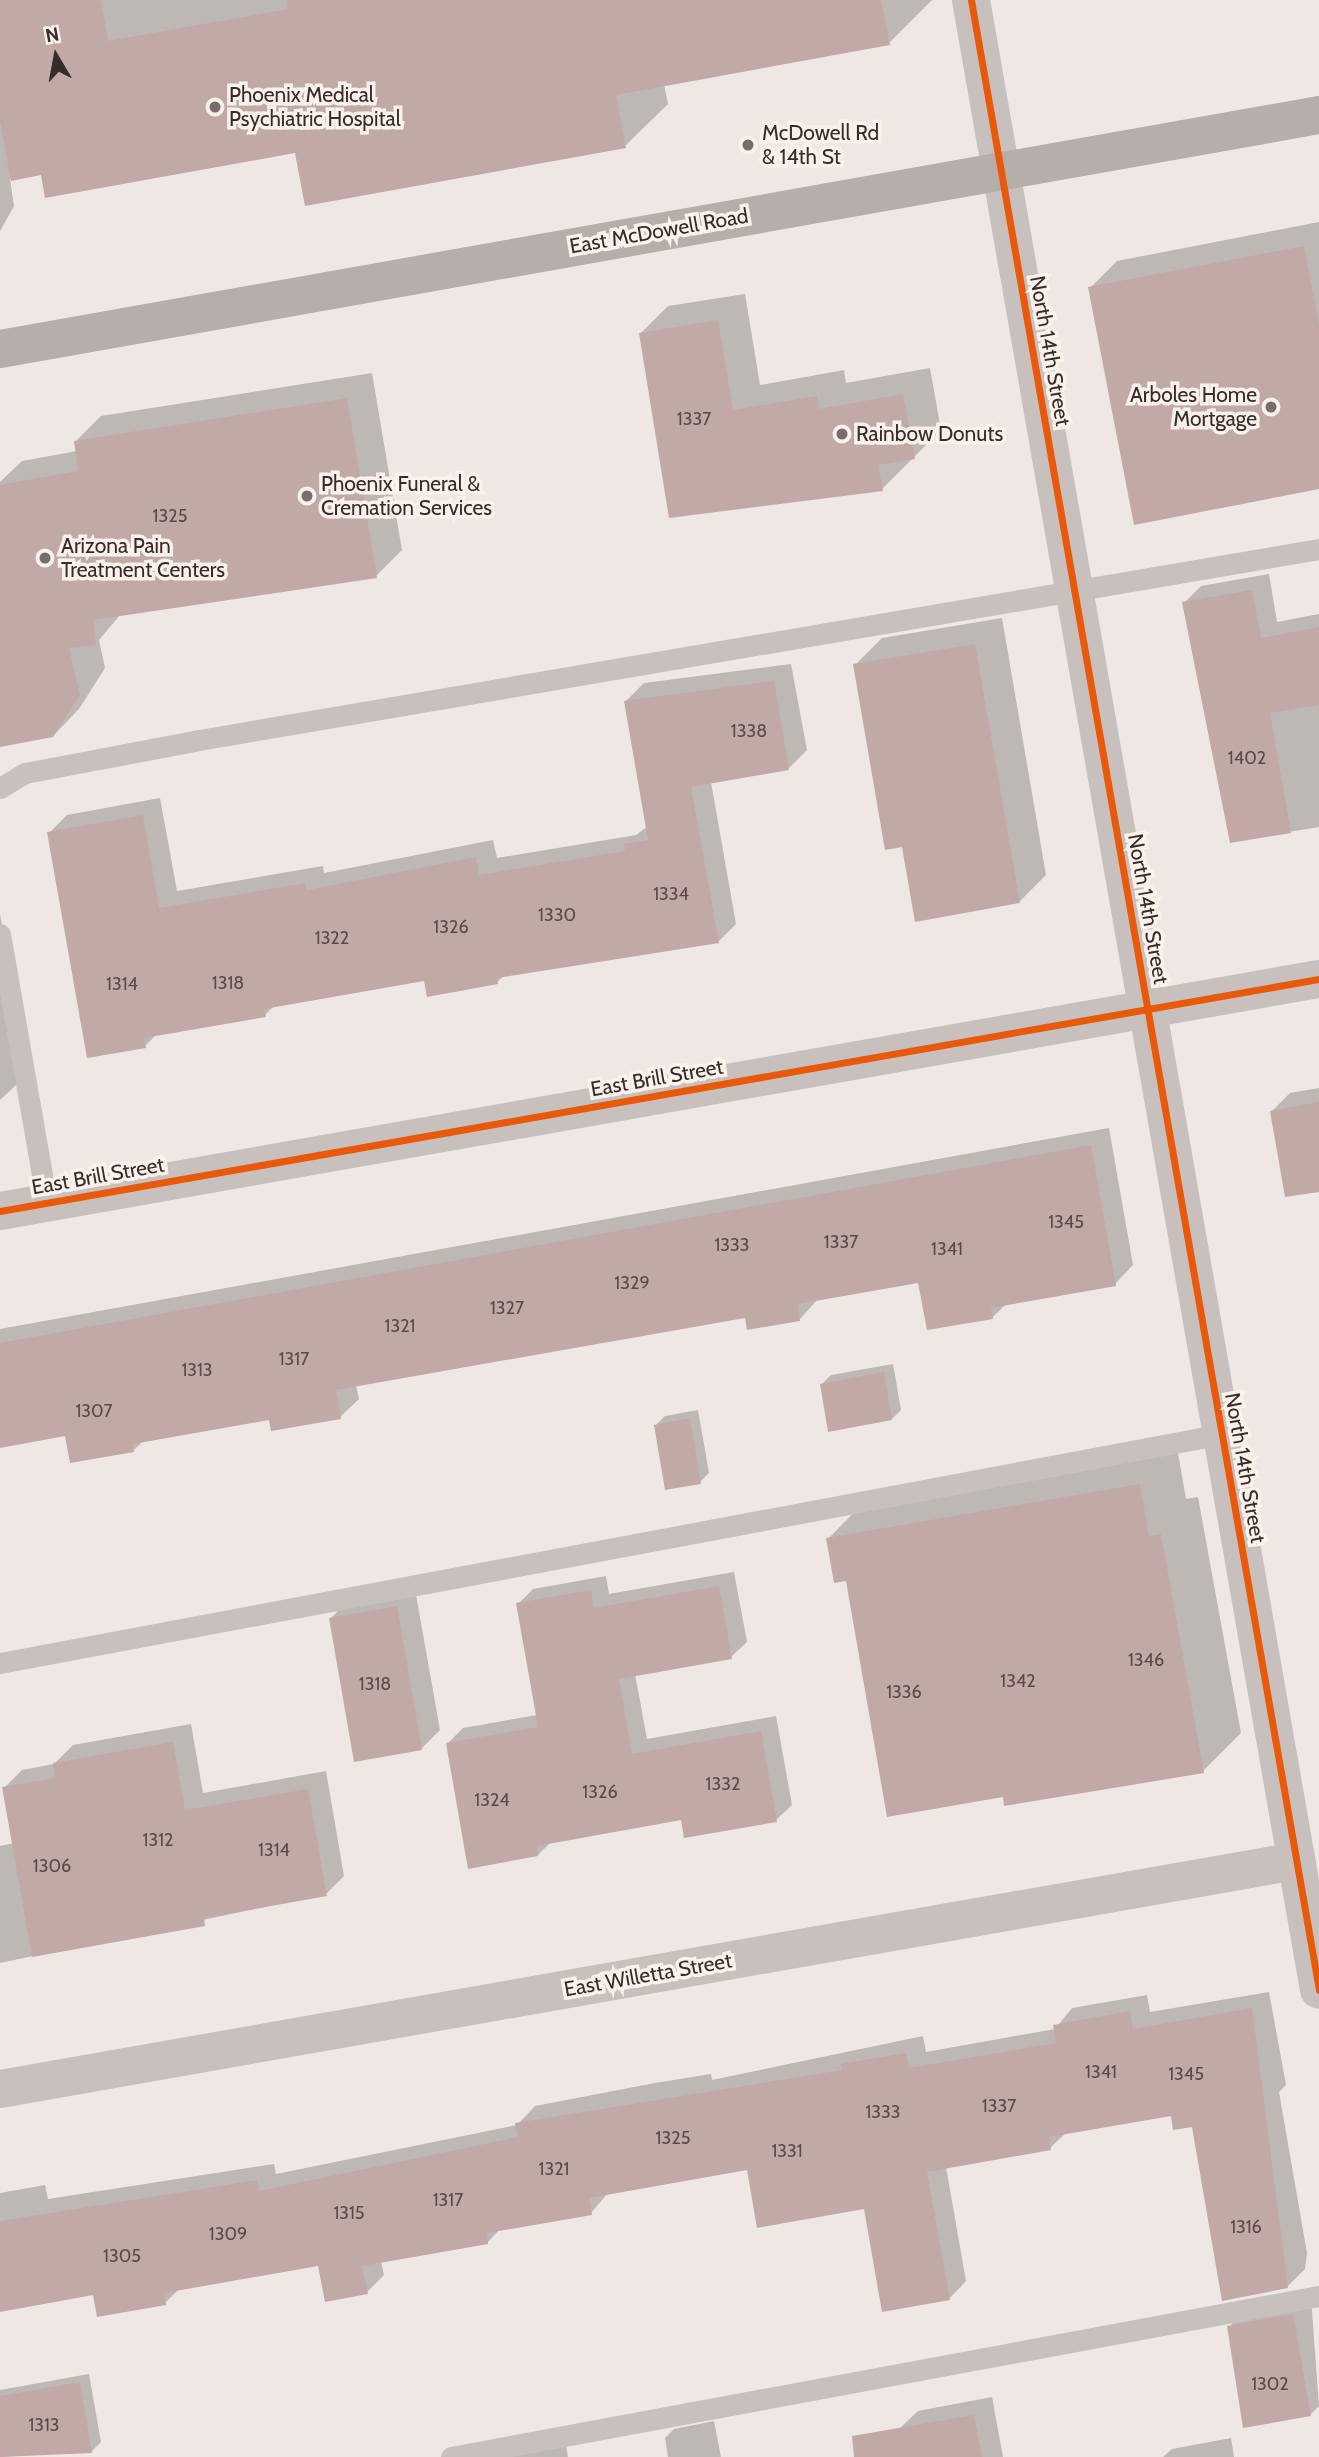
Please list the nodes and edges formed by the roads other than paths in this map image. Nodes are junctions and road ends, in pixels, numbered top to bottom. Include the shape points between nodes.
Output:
1 (971, 0) edge
2 (1319, 115) edge
3 (1001, 170) junction
4 (0, 349) edge
5 (1319, 549) edge
6 (1076, 594) junction
7 (0, 789) edge
8 (0, 934) edge
9 (1319, 979) edge
10 (1148, 1010) junction
11 (47, 1202) junction
12 (0, 1211) edge
13 (1222, 1434) junction
14 (0, 1663) edge
15 (1296, 1861) junction
16 (1319, 1990) edge
17 (0, 2089) edge
18 (1319, 2296) edge
19 (451, 2457) edge

1 - 3 street, North 14th Street
2 - 3 main road, East McDowell Road
3 - 4 main road, East McDowell Road
3 - 6 street, North 14th Street
5 - 6 lane
6 - 7 lane via 199,740 25,773
6 - 10 street, North 14th Street
8 - 11 lane
9 - 10 street, East Brill Street
10 - 11 street, East Brill Street
10 - 13 street, North 14th Street
11 - 12 street, East Brill Street
13 - 14 lane
13 - 15 street, North 14th Street
15 - 16 street, North 14th Street
15 - 17 street, East Willetta Street
18 - 19 lane

